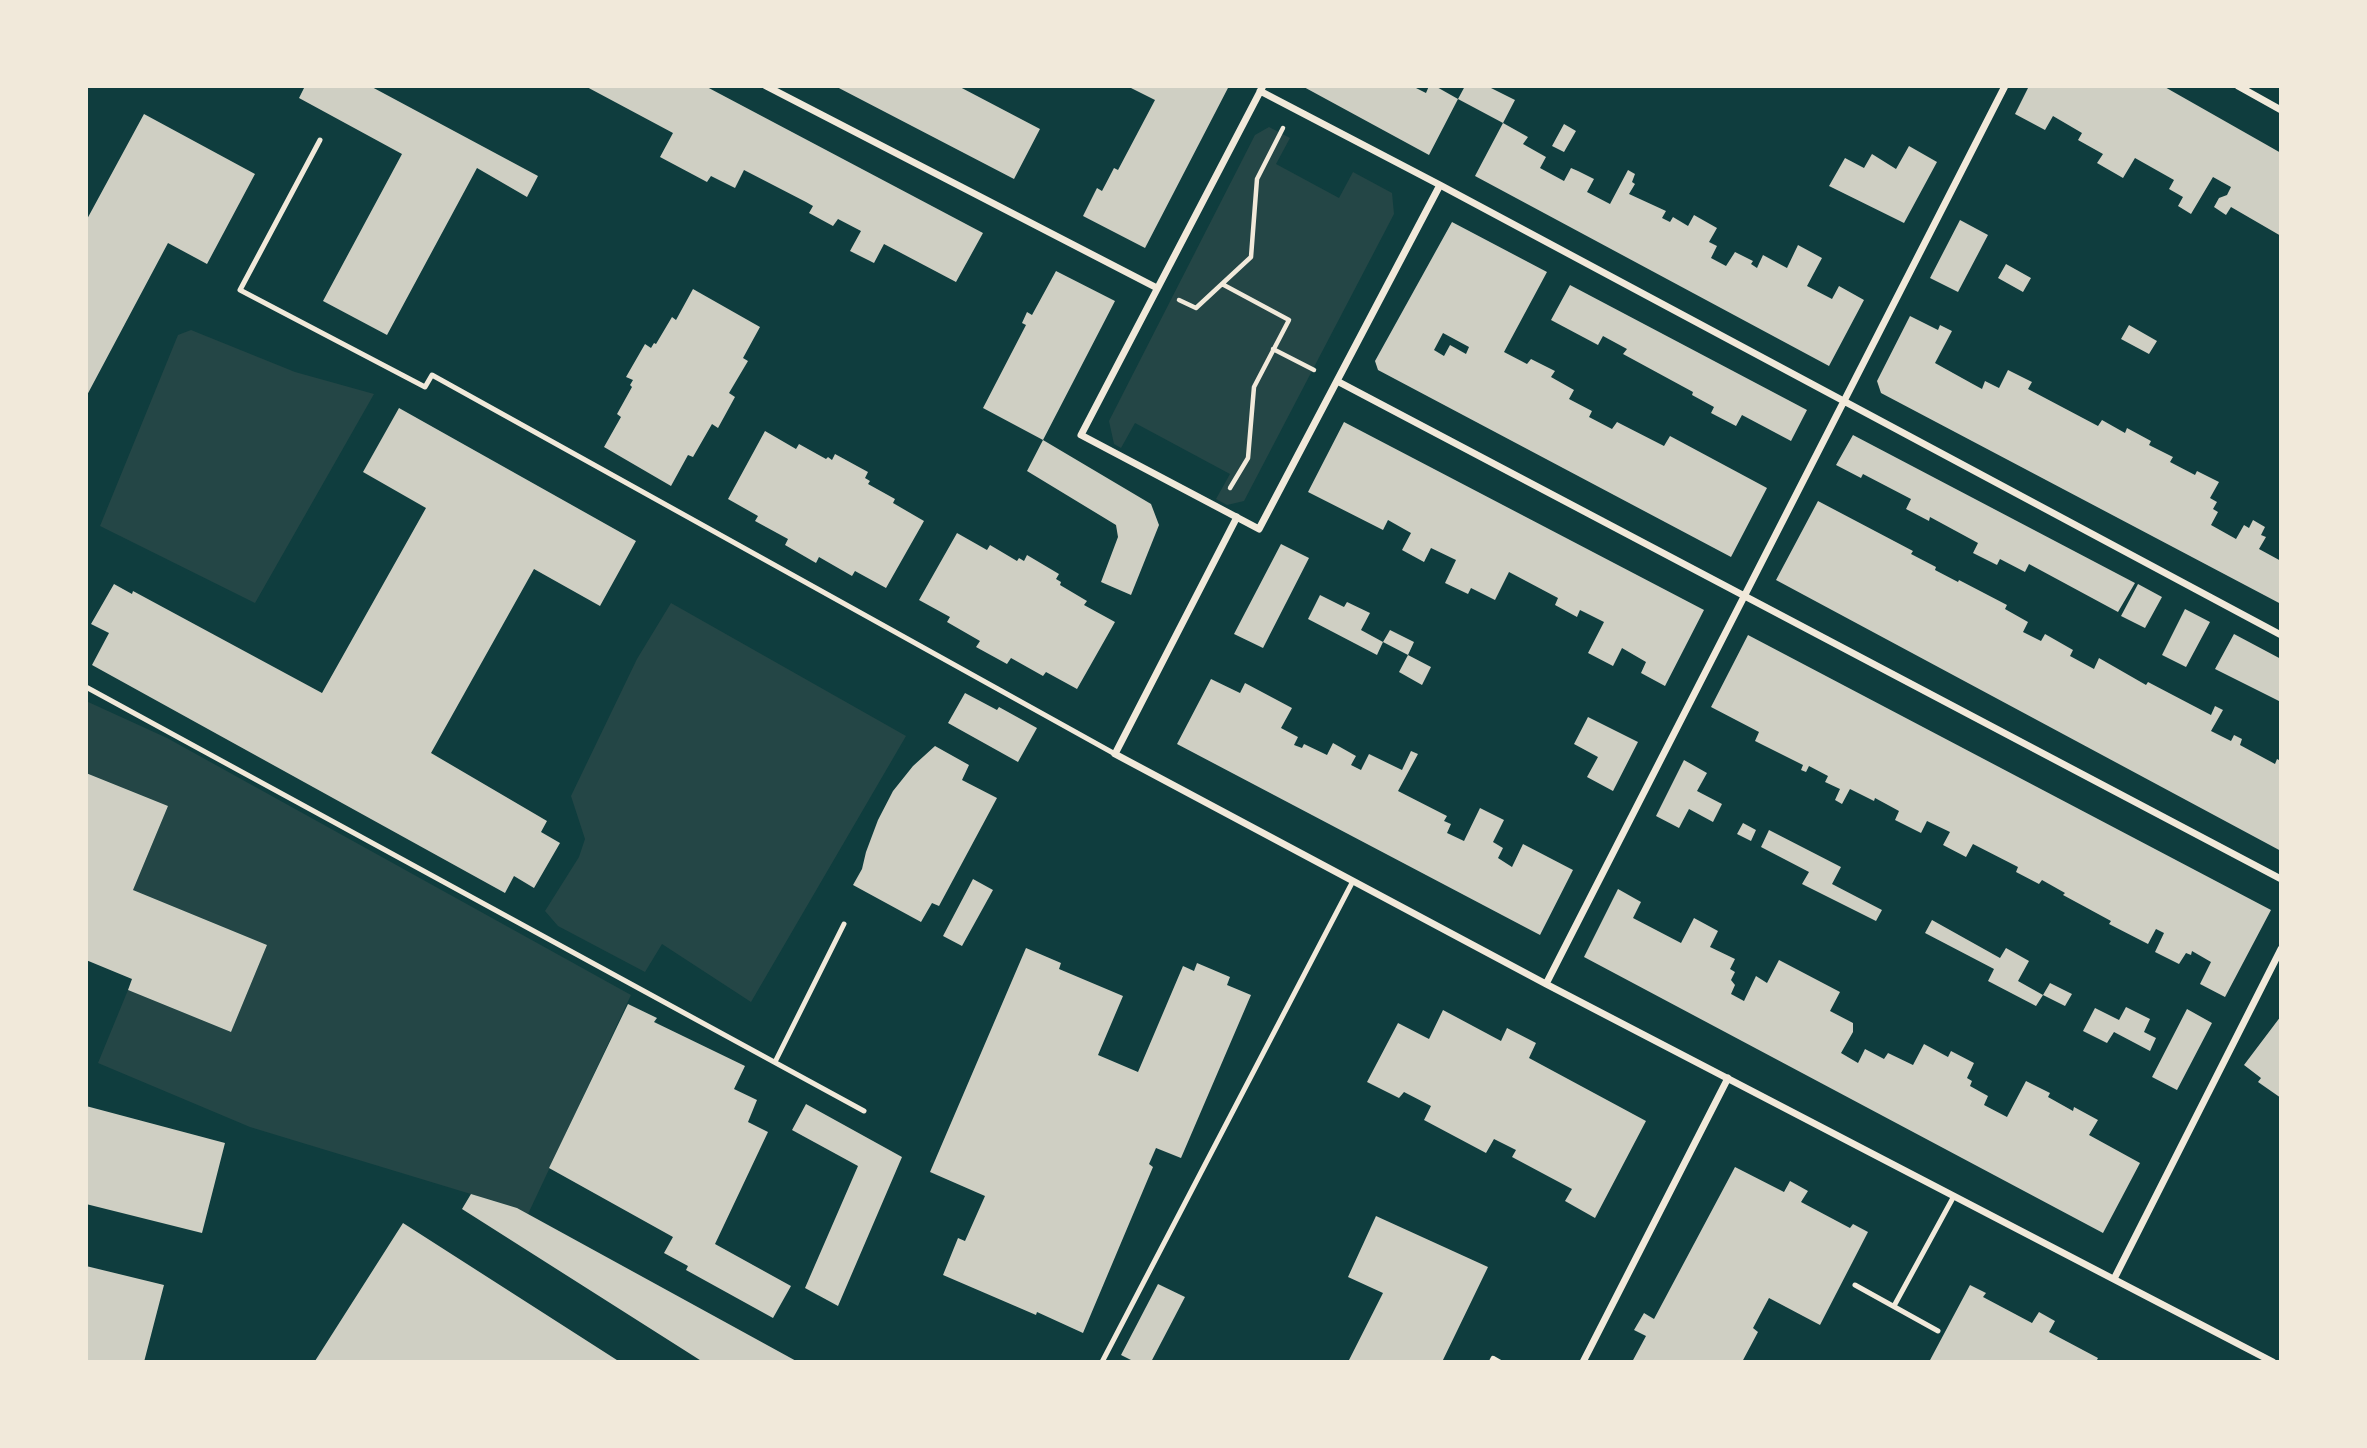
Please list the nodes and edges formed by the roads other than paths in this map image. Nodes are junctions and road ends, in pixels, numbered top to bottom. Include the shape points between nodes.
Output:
1 (766, 86) edge
2 (2005, 86) edge
3 (2238, 86) edge
4 (1262, 88) edge
5 (2281, 110) edge
6 (320, 140) dead end
7 (1440, 185) junction
8 (1157, 288) junction
9 (1337, 381) junction
10 (1844, 402) junction
11 (1237, 517) junction
12 (1744, 596) junction
13 (2281, 635) edge
14 (86, 687) edge
15 (1115, 754) junction
16 (2281, 879) edge
17 (1353, 881) junction
18 (844, 924) dead end
19 (2281, 949) edge
20 (1546, 984) junction
21 (775, 1062) junction
22 (1728, 1078) junction
23 (864, 1111) dead end
24 (1954, 1196) junction
25 (2115, 1279) junction
26 (1855, 1285) dead end
27 (1894, 1306) junction
28 (1938, 1331) dead end
29 (1102, 1362) edge
30 (1583, 1362) edge
31 (2273, 1362) edge

1 - 8 street
2 - 10 street
3 - 5 street
4 - 7 street
4 - 8 street
6 - 15 lane via 240,290 425,387 432,375
7 - 9 street
7 - 10 street
8 - 11 street via 1081,435
9 - 11 street via 1259,529
9 - 12 street
10 - 12 street
10 - 13 street
11 - 15 street
12 - 16 street
12 - 20 street
14 - 21 lane
15 - 17 street
17 - 20 street
17 - 29 lane
18 - 21 lane
19 - 25 street
20 - 22 street
21 - 23 lane
22 - 24 street
22 - 30 street
24 - 25 street
24 - 27 lane
25 - 31 street
26 - 27 lane
27 - 28 lane

